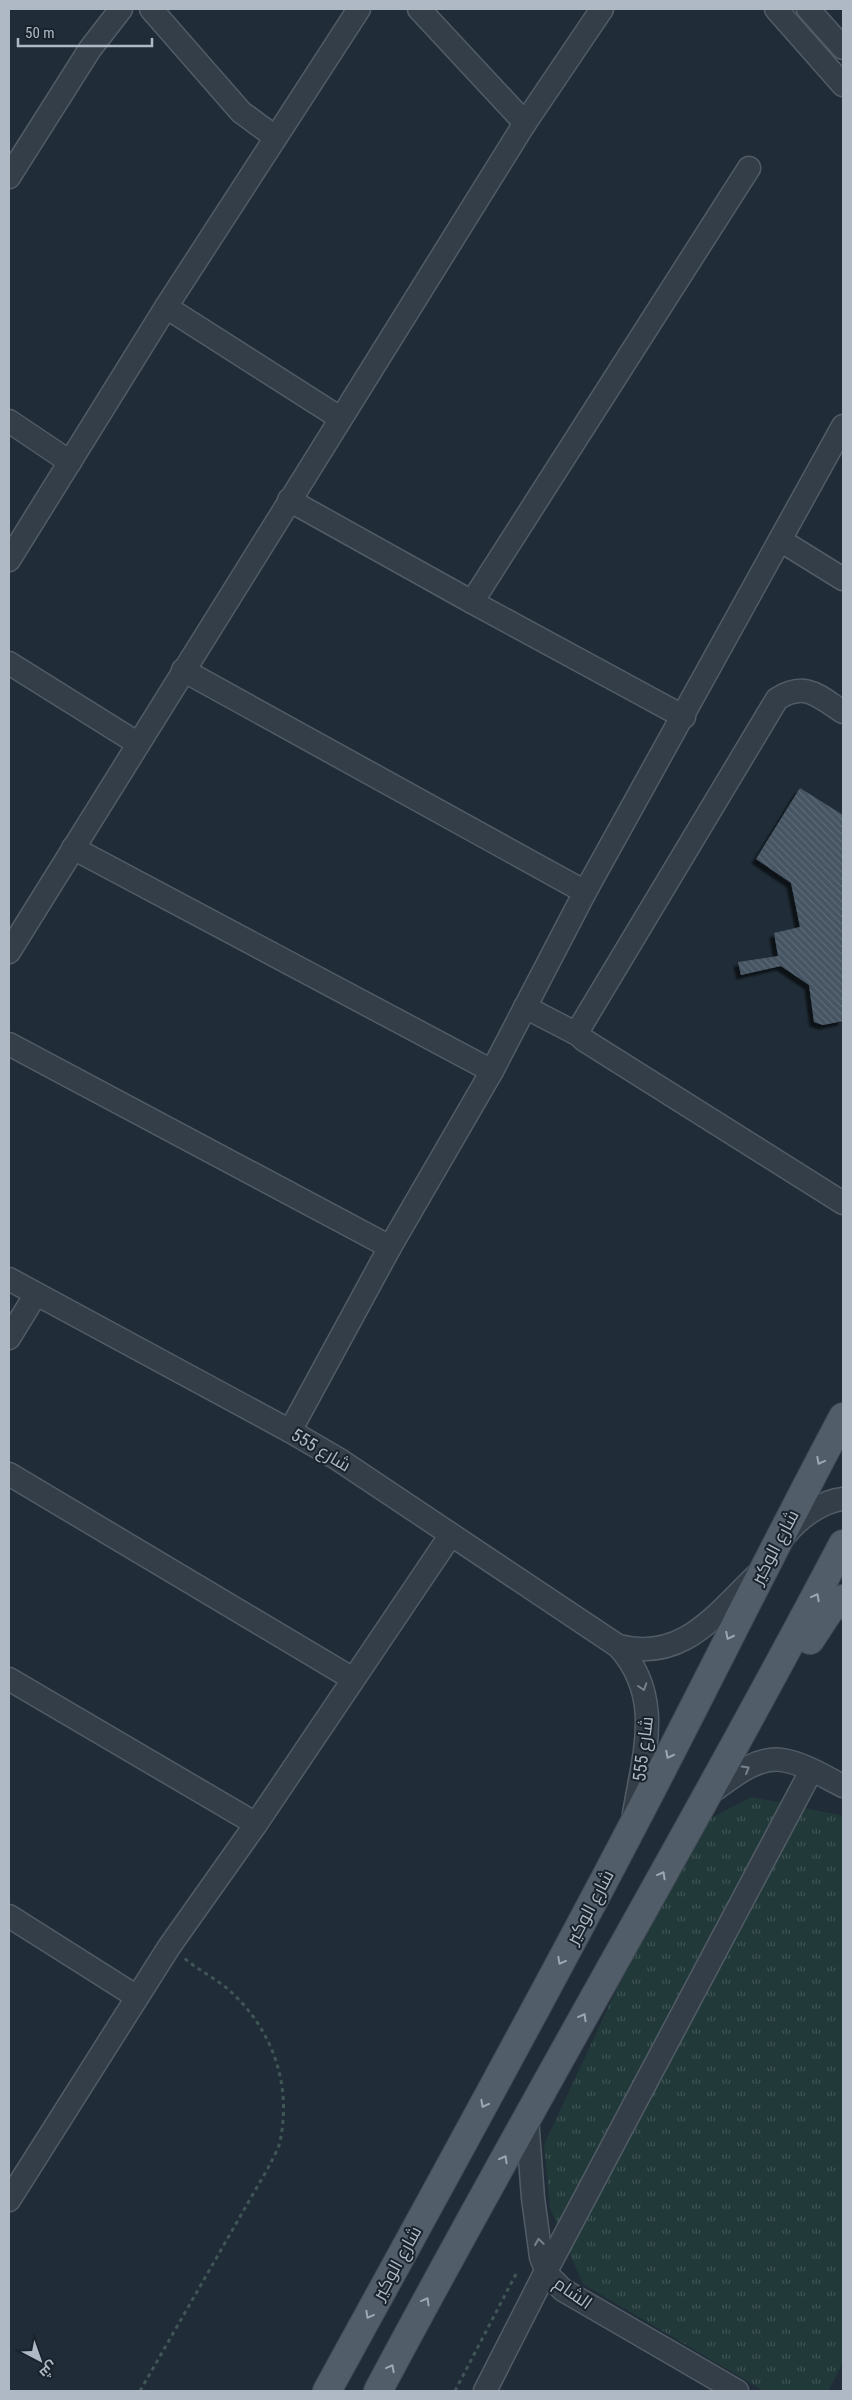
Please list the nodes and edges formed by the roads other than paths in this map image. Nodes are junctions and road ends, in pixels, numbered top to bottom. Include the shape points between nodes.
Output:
1 (121, 9) edge
2 (151, 9) edge
3 (359, 9) edge
4 (419, 9) edge
5 (602, 9) edge
6 (776, 9) edge
7 (808, 9) edge
8 (843, 48) edge
9 (843, 85) edge
10 (525, 123) junction
11 (275, 137) junction
12 (749, 168) dead end
13 (9, 177) edge
14 (166, 307) junction
15 (340, 418) junction
16 (9, 421) edge
17 (843, 426) edge
18 (70, 462) junction
19 (289, 500) junction
20 (780, 540) junction
21 (9, 560) edge
22 (843, 578) edge
23 (472, 602) junction
24 (9, 663) edge
25 (183, 670) junction
26 (843, 712) edge
27 (684, 717) junction
28 (137, 743) junction
29 (73, 848) junction
30 (585, 892) junction
31 (9, 952) edge
32 (525, 1007) junction
33 (579, 1035) junction
34 (9, 1044) edge
35 (492, 1071) junction
36 (843, 1203) edge
37 (390, 1247) junction
38 (9, 1279) edge
39 (36, 1294) junction
40 (9, 1338) edge
41 (843, 1418) edge
42 (290, 1431) junction
43 (9, 1474) edge
44 (843, 1499) edge
45 (450, 1536) junction
46 (843, 1544) edge
47 (768, 1559) junction
48 (843, 1599) edge
49 (618, 1646) junction
50 (9, 1679) edge
51 (353, 1679) junction
52 (768, 1686) junction
53 (811, 1772) junction
54 (843, 1786) edge
55 (706, 1796) junction
56 (256, 1824) junction
57 (631, 1830) junction
58 (9, 1916) edge
59 (137, 1997) junction
60 (527, 2118) junction
61 (9, 2200) edge
62 (546, 2271) junction
63 (326, 2391) edge
64 (378, 2391) edge
65 (485, 2391) edge
66 (737, 2391) edge

1 - 13 street via 90,48
2 - 11 street via 241,112
3 - 11 street
4 - 10 street
5 - 10 street
6 - 9 street
7 - 8 street
10 - 15 street
11 - 14 street
12 - 23 street
14 - 15 street
14 - 18 street
15 - 19 street
16 - 18 street
17 - 20 street
18 - 21 street
19 - 23 street
19 - 25 street
20 - 22 street
20 - 27 street
23 - 27 street
24 - 28 street
25 - 28 street
25 - 30 street
26 - 33 street via 811,691 790,691 777,699 583,1021
27 - 30 street
28 - 29 street
29 - 31 street
29 - 35 street
30 - 32 street
32 - 33 street
32 - 35 street
33 - 36 street
34 - 37 street
35 - 37 street
37 - 42 street
38 - 39 street, شارع 555
39 - 40 street
39 - 42 street, شارع 555
41 -> 47 main road, شارع الوكير
42 - 45 street, شارع 555 via 361,1474
43 - 51 street
44 - 47 street, شارع 555 via 820,1506 803,1518 788,1530
45 - 49 street, شارع 555
45 - 51 street
52 -> 46 main road
47 - 49 street, شارع 555 via 702,1628 686,1640 661,1649
47 -> 57 main road, شارع الوكير
48 - 52 main road via 828,1611 792,1670 782,1680
49 -> 57 street, شارع 555 via 638,1674 648,1706 647,1732
50 - 56 street
51 - 56 street
52 - 55 main road
53 - 54 street
55 -> 53 street via 749,1767 765,1761 782,1760
53 - 62 street
60 -> 55 main road
56 - 59 street
57 -> 63 main road, شارع الوكير
58 - 59 street
59 - 61 street
62 -> 60 street, الشام via 532,2198
64 -> 60 main road
62 - 65 street
62 - 66 street, الشام via 554,2282 572,2295

